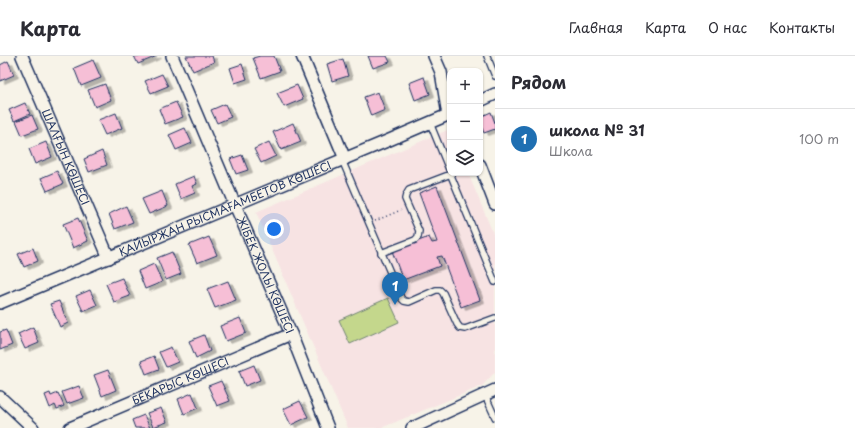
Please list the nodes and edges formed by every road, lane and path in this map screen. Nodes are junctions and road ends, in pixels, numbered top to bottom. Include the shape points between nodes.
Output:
1 (22, 56) edge
2 (172, 56) edge
3 (302, 56) edge
4 (434, 56) edge
5 (487, 56) edge
6 (495, 76) edge
7 (495, 94) edge
8 (483, 100) edge
9 (447, 104) edge
10 (447, 116) edge
11 (430, 123) junction
12 (344, 159) junction
13 (447, 166) edge
14 (483, 173) edge
15 (447, 174) edge
16 (451, 176) edge
17 (495, 204) edge
18 (235, 205) junction
19 (408, 207) junction
20 (369, 224) junction
21 (381, 253) junction
22 (109, 258) junction
23 (495, 282) edge
24 (0, 304) edge
25 (495, 318) edge
26 (291, 334) junction
27 (490, 392) edge
28 (0, 397) edge
29 (495, 417) edge
30 (33, 428) edge
31 (70, 428) edge
32 (328, 428) edge
33 (412, 428) edge

1 - 22 street, ШАЛҒЫН КӨШЕСІ
2 - 18 street, ЖІБЕК ЖОЛЫ КӨШЕСІ
3 - 12 street
4 - 9 street via 441,72
5 - 6 lane
7 - 8 street
10 - 11 street, ҚАЙЫРЖАН РЫСМАҒАМБЕТОВ КӨШЕСІ
11 - 12 street, ҚАЙЫРЖАН РЫСМАҒАМБЕТОВ КӨШЕСІ
11 - 13 lane
12 - 18 street, ҚАЙЫРЖАН РЫСМАҒАМБЕТОВ КӨШЕСІ
12 - 20 lane
14 - 17 street
15 - 19 lane via 409,190 405,199
16 - 23 lane
18 - 22 street, ҚАЙЫРЖАН РЫСМАҒАМБЕТОВ КӨШЕСІ
18 - 26 street, ЖІБЕК ЖОЛЫ КӨШЕСІ
19 - 20 path
19 - 21 lane via 419,231 418,237
20 - 21 lane
21 - 25 lane via 404,301 409,302 440,290 460,328 465,329
22 - 24 street, ҚАЙЫРЖАН РЫСМАҒАМБЕТОВ КӨШЕСІ
26 - 31 street, БЕКАРЫС КӨШЕСІ
26 - 32 street, ЖІБЕК ЖОЛЫ КӨШЕСІ
27 - 29 lane
27 - 33 street
28 - 30 street

